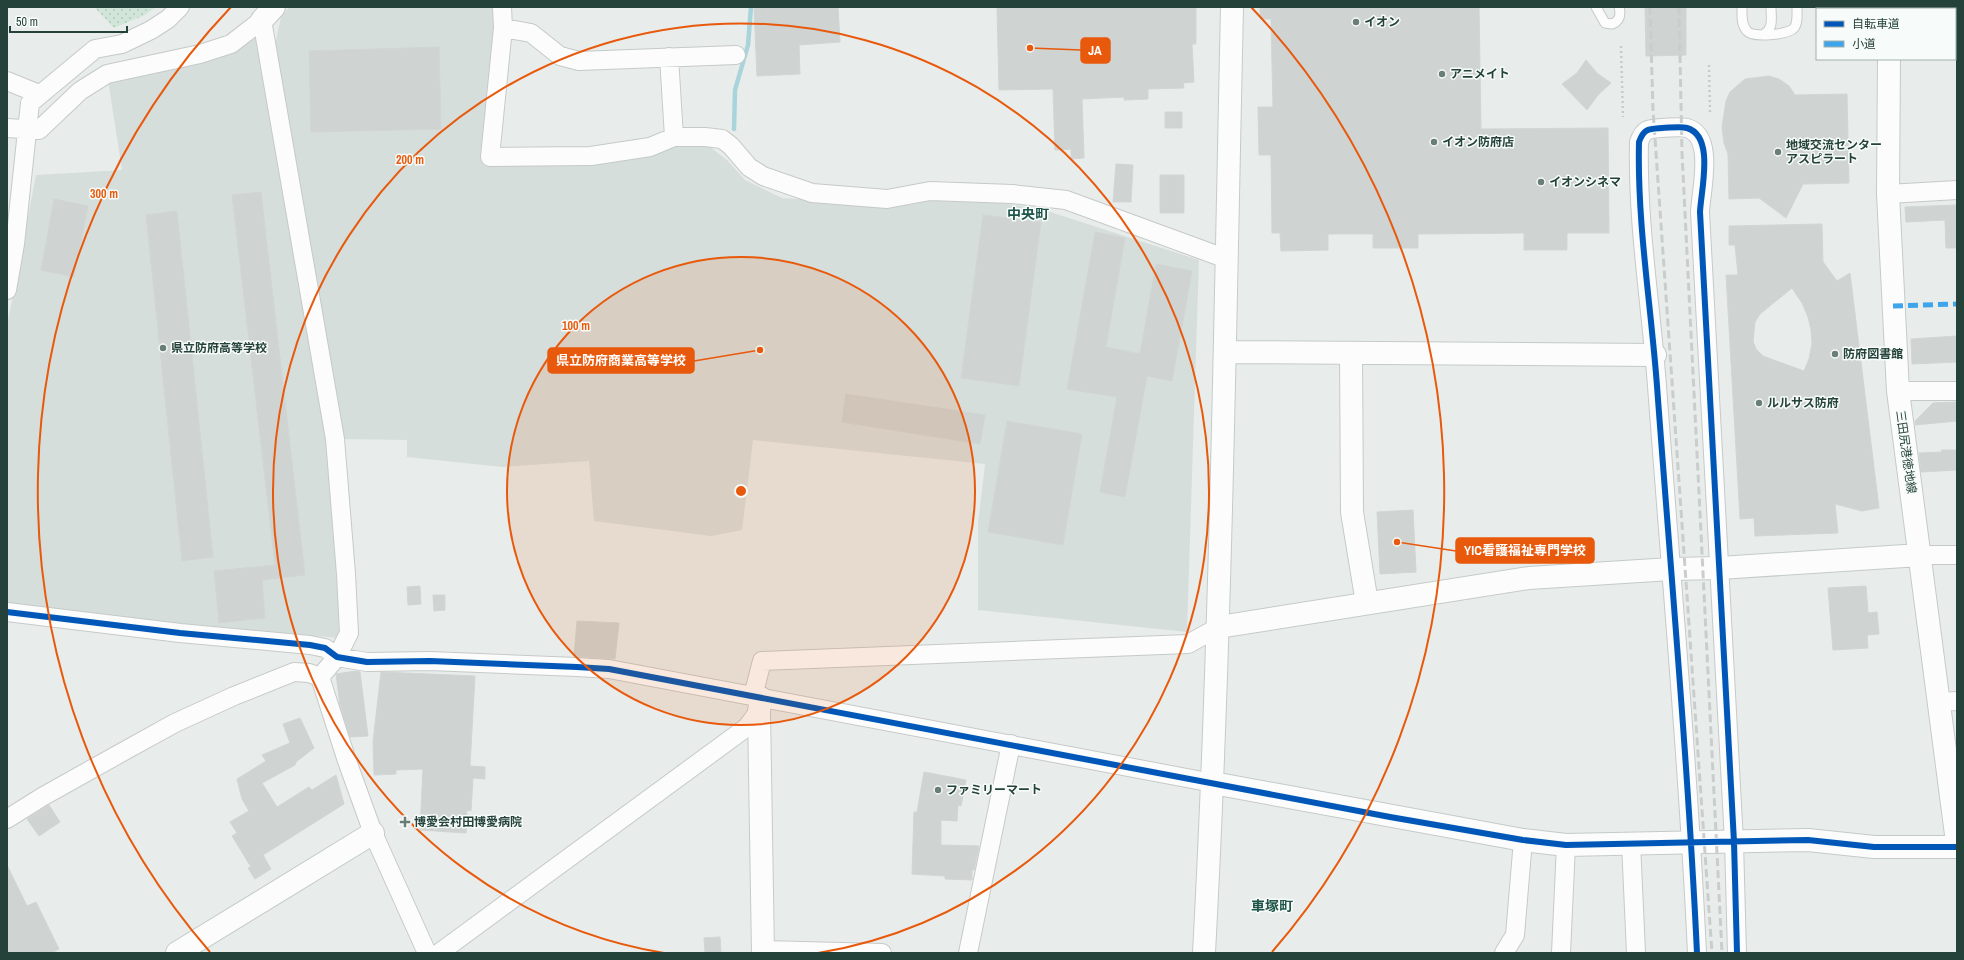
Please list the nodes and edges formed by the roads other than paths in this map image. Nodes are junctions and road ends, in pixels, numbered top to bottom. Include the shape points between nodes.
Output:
1 (180, 7) edge
2 (502, 7) edge
3 (1232, 7) edge
4 (1596, 7) edge
5 (1620, 7) edge
6 (1742, 7) edge
7 (1771, 7) edge
8 (1797, 7) edge
9 (268, 14) edge
10 (503, 28) junction
11 (1764, 34) junction
12 (736, 55) dead end
13 (669, 57) junction
14 (1889, 60) edge
15 (7, 81) edge
16 (39, 94) junction
17 (7, 128) edge
18 (29, 130) junction
19 (674, 137) junction
20 (1957, 190) edge
21 (1888, 194) junction
22 (11, 245) edge
23 (1227, 259) junction
24 (7, 290) edge
25 (1225, 352) junction
26 (1351, 353) junction
27 (1654, 355) junction
28 (1898, 391) junction
29 (1957, 391) edge
30 (1920, 555) junction
31 (1957, 555) edge
32 (1720, 568) junction
33 (1671, 569) junction
34 (1367, 603) junction
35 (7, 612) edge
36 (1219, 627) junction
37 (337, 657) junction
38 (320, 677) junction
39 (1948, 701) edge
40 (758, 702) junction
41 (1011, 744) junction
42 (1213, 783) junction
43 (7, 820) edge
44 (373, 833) junction
45 (1523, 840) junction
46 (1692, 842) junction
47 (1734, 842) junction
48 (1957, 842) edge
49 (1631, 843) junction
50 (1566, 845) junction
51 (1957, 846) edge
52 (763, 952) edge
53 (177, 953) edge
54 (427, 953) edge
55 (439, 953) edge
56 (882, 953) edge
57 (968, 953) edge
58 (1204, 953) edge
59 (1504, 953) edge
60 (1561, 953) edge
61 (1636, 953) edge
62 (1697, 953) edge
63 (1737, 953) edge

1 - 16 street via 151,30 122,44 95,49
2 - 10 street
3 - 23 street
4 - 5 lane via 1605,23 1612,24 1620,17
6 - 11 lane via 1747,32 1752,35
7 - 11 lane via 1772,25
8 - 11 lane via 1796,24 1793,28 1783,33
9 - 18 street via 231,44 200,54 107,74 80,91 39,130
9 - 37 street via 334,440 349,633
10 - 13 street via 531,33 560,56 579,60
10 - 19 street via 490,157 591,156 650,147
12 - 13 street
13 - 19 street
14 - 21 street, 三田尻港徳地線
15 - 16 street
16 - 18 street via 30,103
17 - 18 street
18 - 22 street
19 - 23 street via 705,136 722,139 749,167 763,176 812,193 887,199 930,191 1012,194 1066,200
20 - 21 street
21 - 28 street, 三田尻港徳地線
22 - 24 street
23 - 25 street
25 - 26 street
25 - 36 street
26 - 27 street
26 - 34 street via 1352,512
27 - 32 street via 1642,224 1639,142 1642,133 1648,129 1686,128 1695,132 1704,148 1700,212
27 - 33 street
28 - 29 street
28 - 30 street, 三田尻港徳地線
30 - 31 street
30 - 32 street
30 - 39 street, 三田尻港徳地線
32 - 33 street
32 - 47 street
33 - 34 street via 1529,578
33 - 46 street
34 - 36 street
35 - 37 street via 180,633 310,645 325,648
36 - 40 street via 1188,644 762,661
36 - 42 street
37 - 38 street
37 - 40 street via 367,662 438,662 610,669
38 - 43 street via 294,672 234,696 132,747 42,797
38 - 44 street via 346,762
39 - 48 street, 三田尻港徳地線
40 - 41 street
40 - 52 street
40 - 55 street via 746,727
41 - 42 street
41 - 57 street
42 - 45 street
42 - 58 street
44 - 53 street
44 - 54 street
45 - 50 street
45 - 59 street via 1515,935
46 - 47 street
46 - 49 street
46 - 62 street
47 - 51 street via 1808,840 1874,846
47 - 63 street
49 - 50 street
49 - 61 street
50 - 60 street
52 - 56 street

